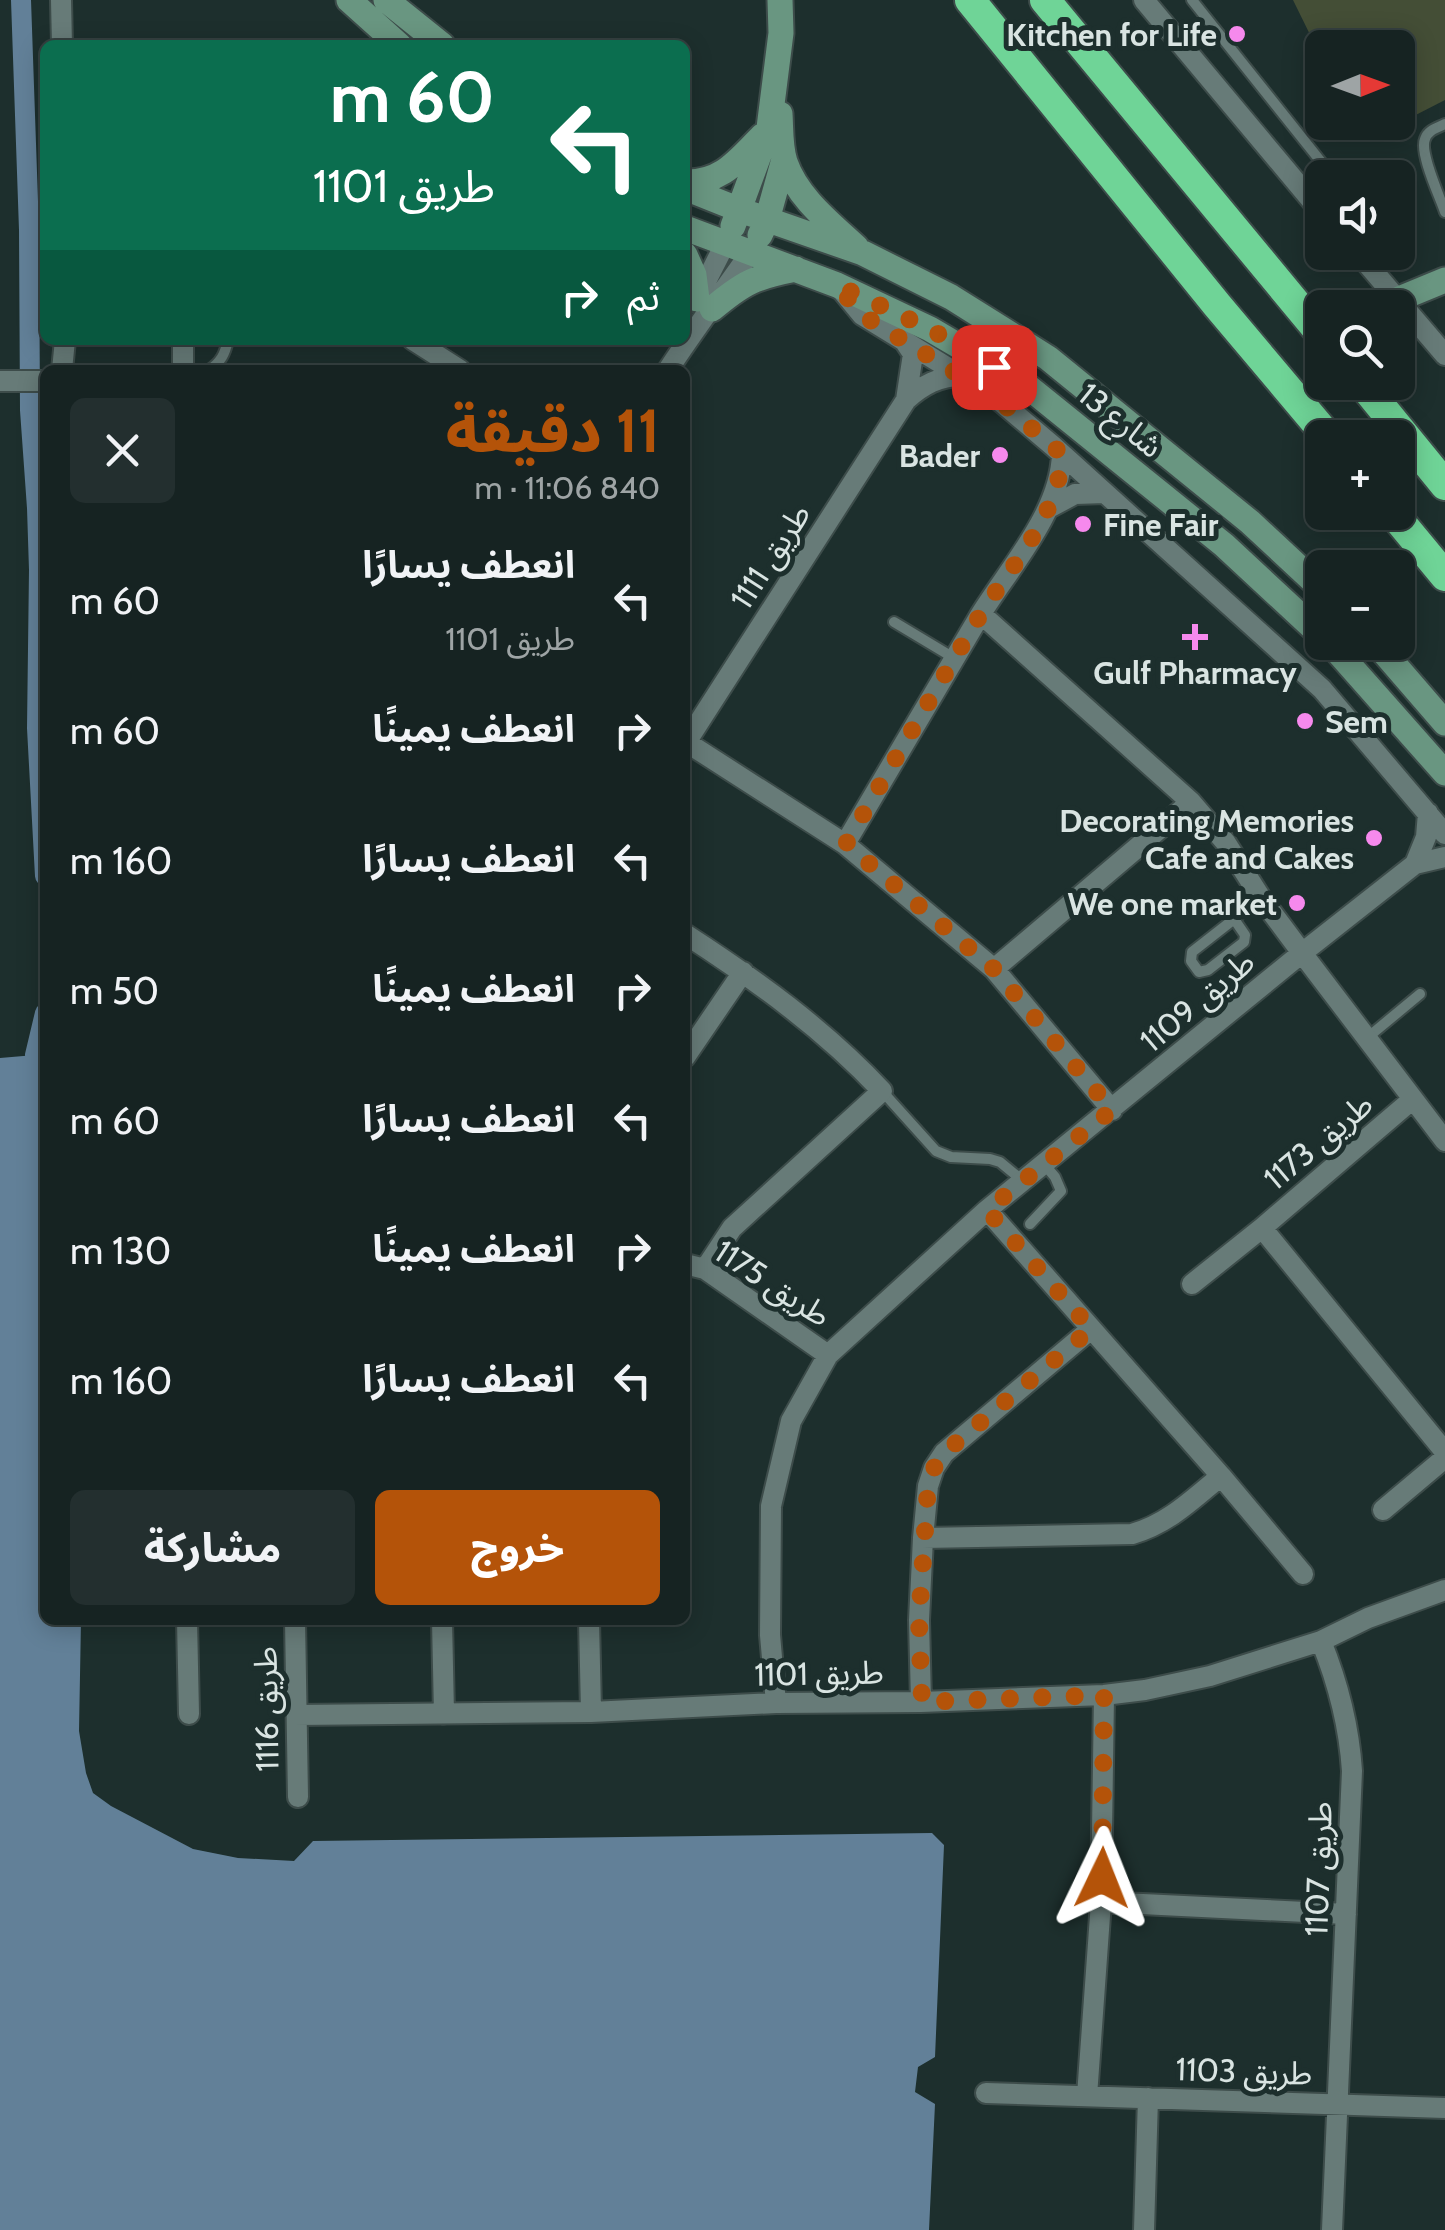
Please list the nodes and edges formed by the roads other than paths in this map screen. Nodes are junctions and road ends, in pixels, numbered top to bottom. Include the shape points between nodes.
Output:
1 (61, 0) edge
2 (349, 0) edge
3 (386, 0) edge
4 (780, 0) edge
5 (970, 0) edge
6 (1045, 0) edge
7 (1192, 0) edge
8 (1146, 1) edge
9 (62, 40) edge
10 (393, 40) edge
11 (436, 40) edge
12 (777, 72) junction
13 (1445, 124) edge
14 (769, 128) junction
15 (784, 159) junction
16 (1320, 160) edge
17 (690, 184) edge
18 (690, 187) edge
19 (1305, 193) edge
20 (740, 210) junction
21 (1445, 212) edge
22 (768, 220) junction
23 (690, 230) edge
24 (725, 244) junction
25 (750, 253) junction
26 (864, 253) junction
27 (690, 266) edge
28 (796, 268) junction
29 (1372, 270) edge
30 (1445, 280) edge
31 (837, 285) junction
32 (1389, 290) edge
33 (1415, 293) edge
34 (704, 304) junction
35 (1305, 314) edge
36 (1415, 320) edge
37 (690, 336) edge
38 (905, 342) junction
39 (422, 345) edge
40 (1445, 355) edge
41 (452, 365) edge
42 (962, 375) junction
43 (40, 381) edge
44 (9, 382) edge
45 (906, 400) junction
46 (1376, 400) edge
47 (1314, 420) edge
48 (1062, 454) junction
49 (1445, 485) edge
50 (1105, 493) junction
51 (1049, 508) junction
52 (1407, 530) edge
53 (1305, 574) edge
54 (1445, 576) edge
55 (981, 614) junction
56 (1305, 620) edge
57 (894, 622) dead end
58 (955, 659) junction
59 (1345, 660) edge
60 (1391, 660) edge
61 (1445, 723) edge
62 (690, 735) edge
63 (690, 746) edge
64 (1445, 773) edge
65 (1191, 802) junction
66 (1428, 813) junction
67 (1445, 834) edge
68 (846, 844) junction
69 (1445, 856) edge
70 (1415, 864) junction
71 (1262, 898) junction
72 (1234, 919) junction
73 (690, 937) edge
74 (1302, 953) junction
75 (994, 969) junction
76 (743, 972) junction
77 (1420, 994) dead end
78 (1366, 1038) junction
79 (690, 1049) edge
80 (882, 1091) junction
81 (1413, 1100) junction
82 (1112, 1110) junction
83 (1445, 1142) edge
84 (1044, 1164) junction
85 (1023, 1182) junction
86 (987, 1210) junction
87 (1030, 1224) dead end
88 (1262, 1228) junction
89 (695, 1266) edge
90 (1192, 1284) dead end
91 (1091, 1329) junction
92 (828, 1355) junction
93 (1445, 1455) edge
94 (1221, 1476) junction
95 (1382, 1510) dead end
96 (923, 1538) junction
97 (1303, 1574) dead end
98 (1445, 1590) edge
99 (188, 1625) edge
100 (295, 1625) edge
101 (442, 1625) edge
102 (589, 1625) edge
103 (1321, 1640) junction
104 (1104, 1695) junction
105 (922, 1702) junction
106 (776, 1703) junction
107 (592, 1712) junction
108 (189, 1714) dead end
109 (444, 1714) junction
110 (297, 1715) junction
111 (298, 1797) dead end
112 (1100, 1902) junction
113 (1346, 1914) junction
114 (986, 2093) dead end
115 (1087, 2096) junction
116 (1148, 2098) junction
117 (1338, 2104) junction
118 (1445, 2108) edge
119 (1144, 2230) edge
120 (1332, 2230) edge

1 - 9 street
2 - 10 street
3 - 11 street
4 - 12 street
5 - 47 highway
6 - 35 highway
7 - 16 lane
8 - 19 street
12 - 14 street
12 - 15 street
13 - 21 lane via 1426,136 1423,148
14 - 17 street via 720,175
14 - 20 street
15 - 22 street
15 - 26 street via 798,188
18 - 20 street, شارع 13
20 - 22 street, شارع 13
20 - 24 street
22 - 25 street
22 - 26 street, شارع 13
23 - 24 street, شارع 13
24 - 25 street, شارع 13
24 - 34 street
25 - 28 street, شارع 13
25 - 34 street
26 - 53 street, شارع 13 via 1048,358
27 - 34 street
28 - 31 street, شارع 13
28 - 34 street
29 - 32 street
30 - 33 street
31 - 38 street via 862,315
31 - 56 street, شارع 13 via 1027,386 1224,545
34 - 37 street
36 - 40 street
38 - 42 street
38 - 45 street, طريق 1111 via 912,354
39 - 41 street
42 - 45 street, طريق 1111 via 943,376
42 - 48 street
43 - 44 street
45 - 62 street, طريق 1111
46 - 49 highway
48 - 50 street
48 - 51 street
50 - 51 street via 1075,494
50 - 66 street via 1322,689
51 - 55 street
52 - 54 highway
55 - 58 street
55 - 65 street, طريق 1173
57 - 58 lane
58 - 68 street
59 - 64 street
60 - 61 street
63 - 68 street
65 - 71 street, طريق 1173
65 - 75 street
66 - 67 street
66 - 70 street
68 - 75 street
69 - 70 street, طريق 1109
70 - 74 street, طريق 1109
71 - 72 lane
71 - 74 street, طريق 1173
72 - 72 lane via 1192,952 1199,972 1244,942
73 - 76 street
74 - 78 street, طريق 1173
74 - 82 street, طريق 1109
75 - 82 street
76 - 79 street
76 - 80 street via 822,1032
77 - 78 lane
78 - 81 street, طريق 1173
80 - 85 lane via 936,1150 1000,1162
80 - 89 street
81 - 83 street, طريق 1173
81 - 88 street, طريق 1173
82 - 84 street, طريق 1109
84 - 85 street, طريق 1109
84 - 87 lane via 1061,1190
85 - 86 street, طريق 1109
86 - 91 street
86 - 92 street, طريق 1109
88 - 90 street, طريق 1173
88 - 93 street
89 - 92 street, طريق 1175
91 - 94 street
91 - 96 street via 944,1453 928,1486
92 - 106 street, طريق 1109 via 791,1420 771,1506
93 - 95 street
94 - 96 street via 1167,1520 1132,1534
94 - 97 street
96 - 105 street
98 - 103 street, طريق 1101
99 - 108 street
100 - 110 street, طريق 1116
101 - 109 street
102 - 107 street
103 - 104 street, طريق 1101 via 1210,1676
103 - 113 street, طريق 1107 via 1350,1744
104 - 105 street, طريق 1101
104 - 112 street
105 - 106 street, طريق 1101
106 - 107 street, طريق 1101
107 - 109 street, طريق 1101
109 - 110 street, طريق 1101
110 - 111 street, طريق 1116
112 - 113 street
112 - 115 street
113 - 117 street, طريق 1107
114 - 115 street, طريق 1103
115 - 116 street, طريق 1103
116 - 117 street, طريق 1103
116 - 119 street, طريق 1103
117 - 118 street, طريق 1103
117 - 120 street, طريق 1103

